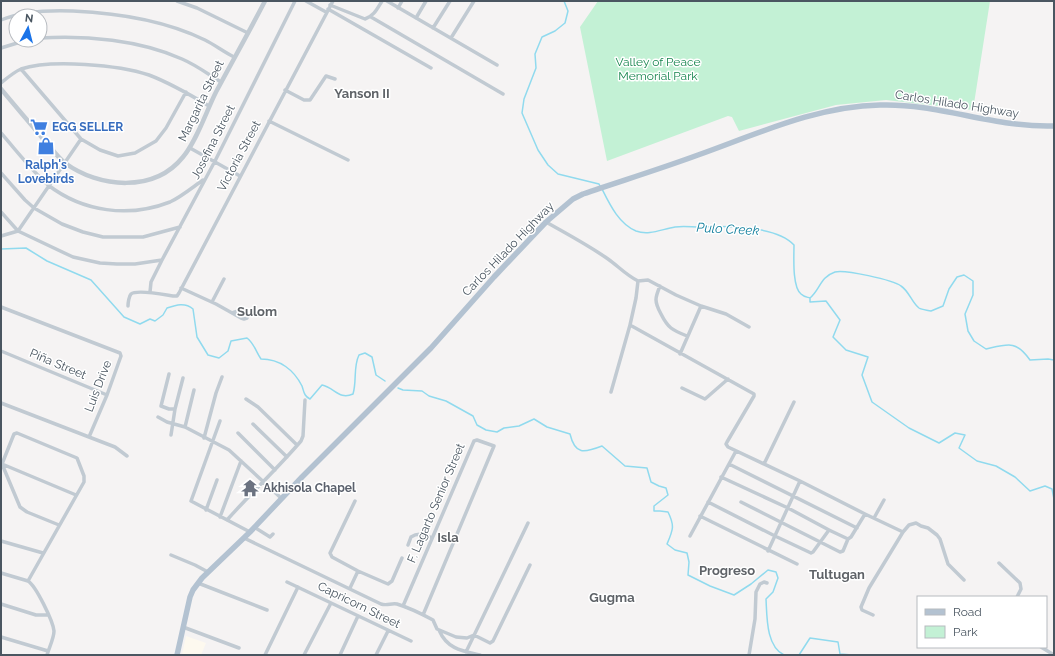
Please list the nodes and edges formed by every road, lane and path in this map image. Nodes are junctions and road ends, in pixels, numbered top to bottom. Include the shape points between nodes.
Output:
1 (176, 1) edge
2 (265, 1) edge
3 (295, 1) edge
4 (306, 1) edge
5 (332, 1) edge
6 (382, 1) edge
7 (387, 1) edge
8 (402, 1) edge
9 (426, 1) edge
10 (450, 1) edge
11 (474, 1) edge
12 (398, 8) junction
13 (328, 9) junction
14 (371, 17) junction
15 (416, 18) junction
16 (1, 20) edge
17 (433, 28) junction
18 (248, 33) junction
19 (48, 38) edge
20 (451, 38) junction
21 (234, 57) junction
22 (497, 65) dead end
23 (431, 68) dead end
24 (21, 69) junction
25 (335, 79) dead end
26 (221, 82) junction
27 (1, 83) edge
28 (1, 89) edge
29 (285, 90) junction
30 (186, 92) junction
31 (503, 94) dead end
32 (208, 106) junction
33 (269, 122) junction
34 (1054, 126) edge
35 (1, 133) edge
36 (81, 139) junction
37 (190, 148) junction
38 (348, 160) dead end
39 (215, 161) junction
40 (64, 162) junction
41 (1, 173) edge
42 (240, 176) junction
43 (204, 180) junction
44 (49, 185) junction
45 (34, 208) junction
46 (1, 212) edge
47 (546, 222) junction
48 (180, 227) junction
49 (18, 231) junction
50 (1, 236) edge
51 (162, 260) junction
52 (224, 279) dead end
53 (638, 281) junction
54 (660, 286) junction
55 (181, 288) junction
56 (150, 292) junction
57 (212, 302) junction
58 (128, 306) dead end
59 (700, 306) junction
60 (1, 307) edge
61 (232, 313) dead end
62 (630, 325) junction
63 (750, 327) dead end
64 (687, 336) junction
65 (1, 351) edge
66 (680, 354) junction
67 (169, 374) dead end
68 (222, 377) dead end
69 (182, 378) dead end
70 (728, 379) junction
71 (682, 388) dead end
72 (194, 390) dead end
73 (611, 392) dead end
74 (107, 395) junction
75 (246, 399) dead end
76 (305, 400) dead end
77 (794, 402) dead end
78 (2, 403) edge
79 (1, 408) edge
80 (175, 408) junction
81 (158, 417) dead end
82 (220, 421) dead end
83 (174, 423) junction
84 (252, 424) dead end
85 (185, 427) junction
86 (238, 433) dead end
87 (171, 435) dead end
88 (89, 437) junction
89 (204, 438) junction
90 (212, 442) junction
91 (297, 445) junction
92 (736, 451) junction
93 (127, 456) dead end
94 (287, 457) junction
95 (241, 461) junction
96 (1, 464) edge
97 (729, 464) junction
98 (764, 464) junction
99 (275, 470) junction
100 (721, 477) junction
101 (217, 480) dead end
102 (800, 481) junction
103 (263, 482) junction
104 (76, 495) junction
105 (794, 496) junction
106 (281, 498) junction
107 (884, 500) dead end
108 (355, 501) dead end
109 (708, 502) junction
110 (741, 502) dead end
111 (788, 508) junction
112 (206, 510) junction
113 (865, 514) junction
114 (700, 516) junction
115 (220, 517) junction
116 (874, 518) junction
117 (228, 520) junction
118 (782, 522) junction
119 (528, 523) dead end
120 (59, 525) junction
121 (254, 527) junction
122 (857, 528) junction
123 (829, 530) junction
124 (250, 532) junction
125 (903, 532) junction
126 (273, 534) dead end
127 (690, 536) dead end
128 (775, 536) junction
129 (244, 538) junction
130 (432, 538) junction
131 (848, 538) junction
132 (1, 541) edge
133 (820, 543) junction
134 (408, 545) dead end
135 (768, 550) junction
136 (43, 554) junction
137 (171, 555) dead end
138 (402, 558) dead end
139 (999, 563) dead end
140 (797, 564) dead end
141 (530, 565) dead end
142 (358, 571) junction
143 (208, 572) junction
144 (1, 573) edge
145 (964, 580) dead end
146 (28, 581) junction
147 (287, 582) dead end
148 (198, 583) junction
149 (767, 583) dead end
150 (298, 587) junction
151 (350, 588) junction
152 (1018, 596) edge
153 (331, 603) junction
154 (1, 604) edge
155 (403, 606) junction
156 (267, 610) dead end
157 (48, 615) junction
158 (423, 615) junction
159 (873, 615) dead end
160 (358, 616) junction
161 (183, 628) junction
162 (439, 630) junction
163 (388, 631) junction
164 (474, 635) junction
165 (1, 637) edge
166 (411, 641) dead end
167 (239, 648) dead end
168 (1043, 648) edge
169 (466, 652) junction
170 (47, 653) edge
171 (177, 655) edge
172 (265, 655) edge
173 (304, 655) edge
174 (340, 655) edge
175 (376, 655) edge
176 (480, 655) edge
177 (749, 655) edge
178 (1054, 655) edge

1 - 18 street via 197,8
2 - 18 street, Margarita Street
3 - 39 street, Josefina Street
4 - 13 street
5 - 13 street, Victoria Street
6 - 14 street
7 - 12 street
8 - 12 street
9 - 15 street
10 - 17 street
11 - 20 street
12 - 15 street
13 - 14 street via 365,20
13 - 23 street
13 - 29 street, Victoria Street
14 - 31 street
15 - 17 street
16 - 21 street via 30,12 56,10 114,14 177,29 205,40
17 - 20 street
18 - 21 street, Margarita Street
19 - 26 street via 91,38 144,47 182,59
20 - 22 street
21 - 26 street, Margarita Street
24 - 27 street
24 - 30 street via 71,64 108,67 148,75
24 - 36 street
25 - 29 street via 326,76 310,100 304,100
26 - 32 street, Margarita Street
28 - 40 street, Margarita Street
29 - 33 street, Victoria Street
30 - 32 street
30 - 36 street via 166,128 156,140 135,153 118,156 100,150
32 - 37 street, Margarita Street
33 - 38 street
33 - 42 street, Victoria Street
34 - 47 main road, Carlos Hilado Highway via 1000,123 909,106 881,105 824,112 595,190 573,199
35 - 44 street
36 - 40 street
37 - 39 street
37 - 40 street, Margarita Street via 172,168 156,177 137,182 119,183 99,179
39 - 42 street
39 - 43 street, Josefina Street
40 - 44 street
41 - 45 street
42 - 55 street, Victoria Street
43 - 44 street via 171,201 135,211 94,208 70,198
43 - 48 street, Josefina Street
44 - 45 street
45 - 48 street via 62,224 103,237 143,237
45 - 49 street
46 - 49 street
47 - 53 street via 585,244
47 - 106 main road, Carlos Hilado Highway via 431,348
48 - 51 street, Josefina Street
49 - 50 street
49 - 51 street via 73,256 100,263 135,264
51 - 56 street, Josefina Street via 151,282
52 - 57 street
53 - 54 street via 648,280
53 - 62 street
54 - 59 street
54 - 64 street via 656,304 666,325
55 - 56 street via 177,296
55 - 57 street
56 - 58 street via 131,294
57 - 61 street
59 - 63 street via 726,314
59 - 64 street
60 - 74 street, Luis Drive via 120,353 121,357
62 - 66 street
62 - 73 street
64 - 66 street
65 - 74 street, Piña Street
66 - 70 street
67 - 80 street via 161,406
68 - 89 street
69 - 80 street
70 - 71 street via 705,399
70 - 92 street via 752,392 754,396 726,442 728,447
72 - 85 street
74 - 88 street, Luis Drive
75 - 91 street via 258,407
76 - 91 street via 303,436
77 - 98 street
78 - 79 street
78 - 88 street
80 - 83 street
81 - 83 street
82 - 90 street
83 - 85 street
83 - 87 street
84 - 94 street
85 - 89 street
86 - 99 street
88 - 93 street
89 - 90 street
90 - 95 street via 228,449
90 - 112 street via 191,501
91 - 94 street
92 - 97 street
92 - 98 street
94 - 99 street
95 - 103 street
95 - 115 street
96 - 104 street
96 - 104 street via 13,434 16,433 77,458 84,482
96 - 120 street via 20,507
97 - 100 street
97 - 105 street
98 - 102 street
99 - 103 street
100 - 109 street
100 - 111 street
101 - 112 street
102 - 105 street
102 - 113 street
103 - 106 street
103 - 117 street
104 - 120 street
105 - 111 street
105 - 122 street
106 - 121 main road, Carlos Hilado Highway
107 - 116 street
108 - 142 street via 330,553 332,557
109 - 114 street
109 - 128 street
110 - 118 street
111 - 118 street
111 - 123 street
112 - 115 street
113 - 116 street
113 - 122 street
114 - 127 street
114 - 135 street
115 - 117 street
116 - 125 street
117 - 124 street
118 - 128 street
118 - 133 street
119 - 164 street
120 - 136 street
121 - 124 main road, Carlos Hilado Highway
121 - 126 street via 269,537
122 - 131 street
123 - 131 street
123 - 133 street
124 - 129 main road, Carlos Hilado Highway
125 - 145 street via 909,525 916,523 937,535 948,564
125 - 159 street via 861,604 862,610
128 - 133 street via 811,553
128 - 135 street
129 - 143 main road, Carlos Hilado Highway
129 - 151 street
130 - 134 street via 418,534 411,537
130 - 155 street, F. Lagarto Senior Street
130 - 158 street, F. Lagarto Senior Street via 474,441 494,446
131 - 133 street via 842,552
132 - 136 street
135 - 140 street
136 - 146 street
137 - 143 street
138 - 142 street via 390,583
139 - 152 street via 1020,583 1021,589
141 - 164 street via 493,641 488,642
142 - 151 street
143 - 148 main road, Carlos Hilado Highway
144 - 146 street
146 - 157 street via 34,585
147 - 150 street, Capricorn Street
148 - 156 street
148 - 161 main road, Carlos Hilado Highway via 190,597
149 - 177 street via 760,584 756,592
150 - 153 street, Capricorn Street
150 - 172 street
151 - 155 street via 384,605
153 - 160 street, Capricorn Street
153 - 173 street
154 - 157 street via 36,615
155 - 158 street
157 - 170 street via 54,634
158 - 162 street via 434,620
160 - 163 street, Capricorn Street
160 - 174 street
161 - 167 street
161 - 171 main road, Carlos Hilado Highway
162 - 164 street via 456,637
162 - 169 street via 446,643
163 - 166 street, Capricorn Street
163 - 175 street
164 - 169 street
165 - 170 street
168 - 178 street
169 - 176 street

